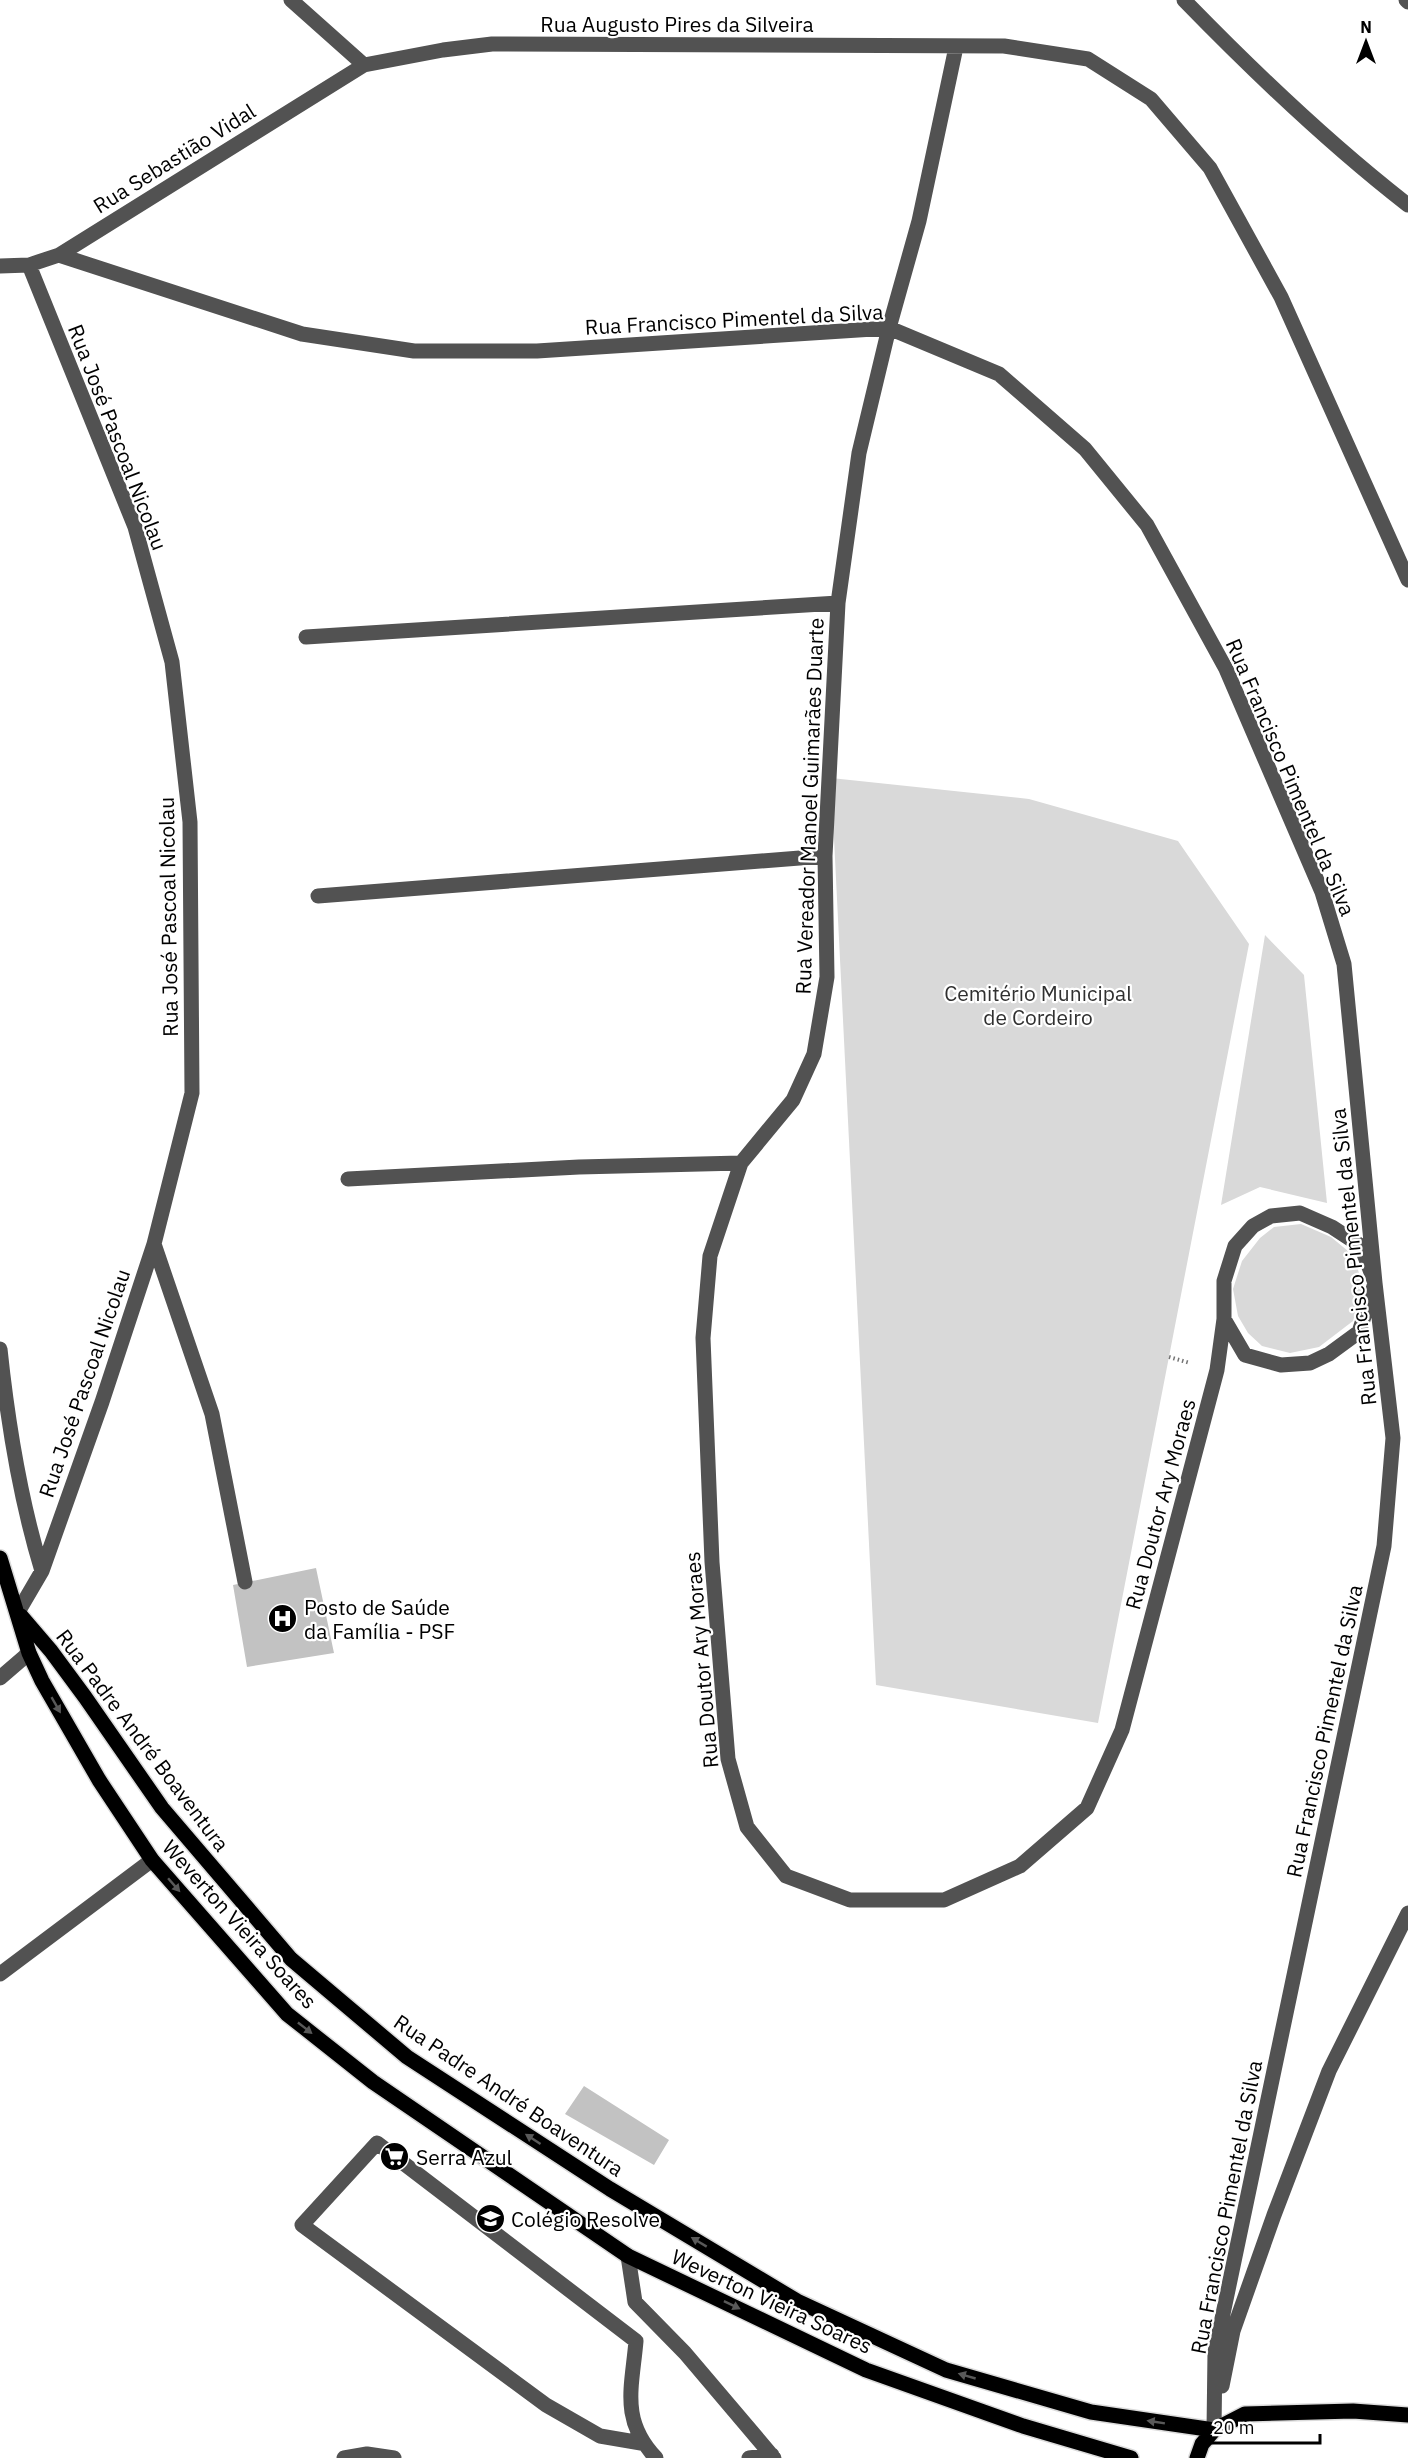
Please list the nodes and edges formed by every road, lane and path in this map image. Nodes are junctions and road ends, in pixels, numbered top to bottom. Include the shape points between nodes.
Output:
1 (291, 0) edge
2 (1184, 0) edge
3 (956, 47) junction
4 (364, 65) junction
5 (1408, 205) edge
6 (59, 255) junction
7 (0, 266) edge
8 (29, 266) junction
9 (889, 328) junction
10 (1408, 580) edge
11 (838, 603) junction
12 (306, 637) dead end
13 (825, 856) junction
14 (318, 896) dead end
15 (741, 1163) junction
16 (348, 1179) dead end
17 (154, 1244) junction
18 (1375, 1283) junction
19 (1224, 1319) junction
20 (0, 1349) edge
21 (0, 1558) edge
22 (42, 1571) junction
23 (245, 1582) dead end
24 (18, 1612) junction
25 (29, 1653) junction
26 (0, 1678) edge
27 (152, 1860) junction
28 (1408, 1913) edge
29 (0, 1974) edge
30 (628, 2256) junction
31 (1408, 2415) edge
32 (1214, 2430) junction
33 (641, 2443) junction
34 (773, 2457) edge
35 (344, 2458) edge
36 (394, 2458) edge
37 (656, 2458) edge
38 (749, 2458) edge
39 (1131, 2458) edge
40 (1197, 2458) edge

1 - 4 street
2 - 5 street via 1277,91
3 - 4 street, Rua Augusto Pires da Silveira via 492,44
3 - 9 street, Rua Vereador Manoel Guimarães Duarte via 919,221
3 - 10 street, Rua Augusto Pires da Silveira via 1004,46 1088,59 1152,99 1210,168 1281,297
4 - 6 street, Rua Sebastião Vidal
6 - 8 street, Rua Sebastião Vidal
6 - 9 street, Rua Francisco Pimentel da Silva via 302,334 414,351 537,351
7 - 8 street, Rua Sebastião Vidal
8 - 17 street, Rua José Pascoal Nicolau via 135,527 172,662 190,822 192,1093
9 - 11 street, Rua Vereador Manoel Guimarães Duarte via 859,453
9 - 18 street, Rua Francisco Pimentel da Silva via 999,374 1085,448 1147,525 1226,669 1322,892 1344,964
11 - 12 street
11 - 13 street, Rua Vereador Manoel Guimarães Duarte
13 - 14 street
13 - 15 street, Rua Vereador Manoel Guimarães Duarte via 827,977 814,1054 793,1100
15 - 16 street
15 - 19 street, Rua Doutor Ary Moraes via 710,1256 703,1338 712,1562 728,1759 747,1827 786,1876 850,1900 944,1900 1020,1866 1087,1808 1122,1730 1216,1370
17 - 22 street, Rua José Pascoal Nicolau
17 - 23 street via 212,1414
18 - 19 street via 1359,1332 1310,1363 1281,1365 1245,1355
18 - 19 street via 1361,1246 1332,1227 1300,1213 1271,1216 1253,1226 1235,1246 1224,1281
18 - 32 street, Rua Francisco Pimentel da Silva via 1393,1438 1384,1546 1215,2352
20 - 22 street via 8,1422 28,1527
21 - 24 main road, Weverton Vieira Soares
22 - 24 street
24 - 25 main road, Weverton Vieira Soares
32 -> 24 main road, Rua Padre André Boaventura via 1091,2412 946,2370 797,2301 610,2189 407,2057 291,1959 162,1808 58,1660
25 - 26 street
25 -> 27 main road, Weverton Vieira Soares via 99,1780
27 - 29 street
27 -> 30 main road, Weverton Vieira Soares via 287,2014 373,2082
28 - 32 street via 1329,2071 1274,2215 1233,2331
30 - 34 street via 635,2302 685,2353
30 -> 39 main road, Weverton Vieira Soares via 866,2370 1023,2426
31 - 32 main road via 1353,2411 1245,2414
32 - 40 main road
33 - 33 street via 629,2393 636,2341 377,2143 302,2225 546,2405 600,2436
33 - 37 street
34 - 38 street
35 - 36 street via 367,2454

